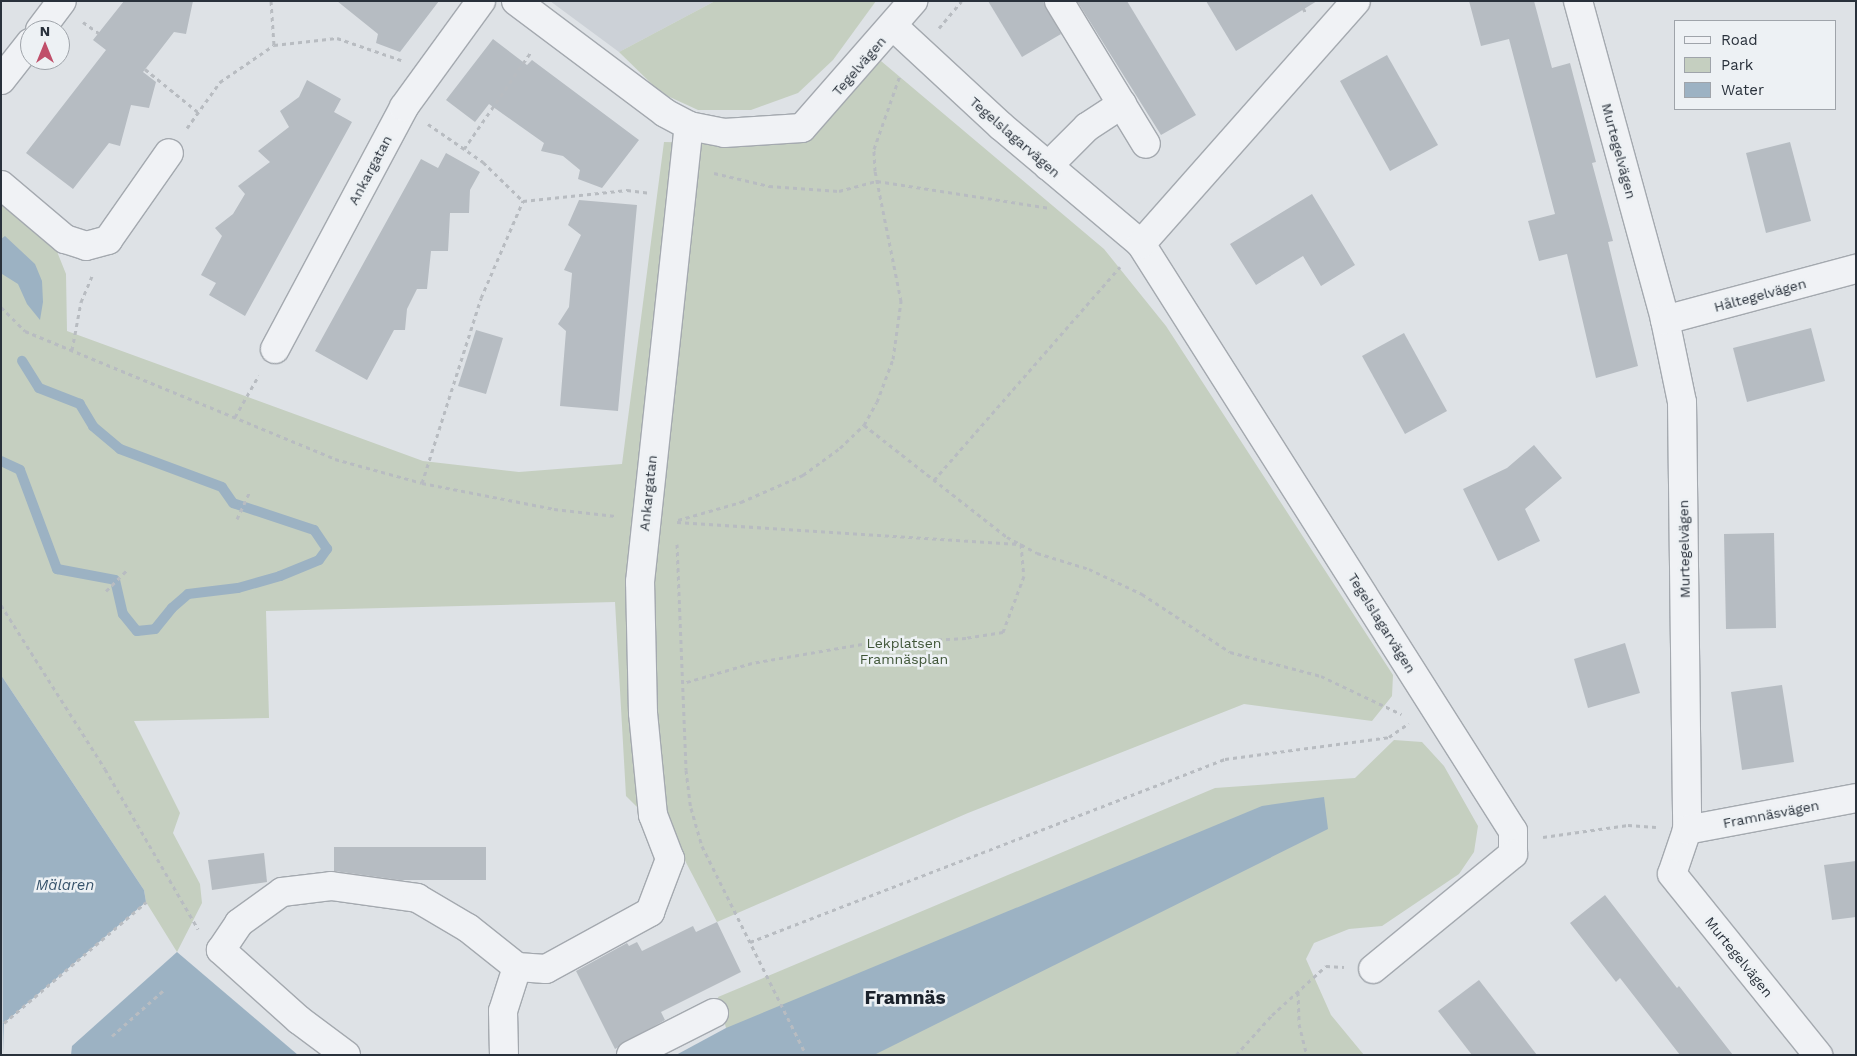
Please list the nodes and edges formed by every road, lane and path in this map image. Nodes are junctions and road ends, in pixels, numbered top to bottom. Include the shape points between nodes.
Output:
1 (62, 1) edge
2 (271, 1) edge
3 (481, 1) edge
4 (516, 1) edge
5 (913, 1) edge
6 (962, 1) edge
7 (1059, 1) edge
8 (1356, 1) edge
9 (1578, 1) edge
10 (48, 20) edge
11 (893, 26) junction
12 (274, 45) junction
13 (920, 51) junction
14 (531, 52) dead end
15 (20, 56) edge
16 (146, 69) dead end
17 (428, 76) junction
18 (1, 80) edge
19 (1122, 104) junction
20 (404, 107) junction
21 (198, 112) junction
22 (689, 126) junction
23 (1146, 144) dead end
24 (464, 149) junction
25 (169, 153) joint
26 (1048, 166) junction
27 (877, 180) junction
28 (1, 186) edge
29 (681, 197) junction
30 (523, 201) junction
31 (1060, 210) dead end
32 (108, 240) junction
33 (1141, 244) junction
34 (1856, 269) edge
35 (1, 307) edge
36 (1665, 320) junction
37 (275, 349) joint
38 (72, 350) junction
39 (235, 418) junction
40 (864, 425) junction
41 (934, 480) junction
42 (422, 483) junction
43 (249, 493) dead end
44 (237, 519) dead end
45 (645, 519) junction
46 (673, 521) junction
47 (675, 528) dead end
48 (676, 536) dead end
49 (1021, 544) junction
50 (128, 569) dead end
51 (106, 591) dead end
52 (1, 605) edge
53 (683, 683) junction
54 (1435, 707) junction
55 (1856, 798) edge
56 (1687, 830) junction
57 (1513, 831) junction
58 (146, 902) dead end
59 (750, 942) junction
60 (221, 950) junction
61 (517, 967) junction
62 (1373, 969) joint
63 (165, 988) dead end
64 (1298, 992) junction
65 (714, 1013) dead end
66 (4, 1023) dead end
67 (112, 1036) dead end
68 (346, 1055) edge
69 (504, 1055) edge
70 (631, 1055) edge
71 (806, 1055) edge
72 (1236, 1055) edge
73 (1308, 1055) edge
74 (1818, 1055) edge

1 - 10 street
2 - 12 path
3 - 17 street, Ankargatan
4 - 22 street via 665,113
5 - 11 street, Tegelvägen
6 - 13 path
7 - 19 street
8 - 33 street
9 - 36 street, Murtegelvägen
11 - 13 street, Tegelslagarvägen
11 - 22 street, Tegelvägen via 802,128 724,133
12 - 17 path via 337,38 398,58
12 - 21 path via 220,82
13 - 26 street, Tegelslagarvägen
13 - 27 path via 897,79 874,149
14 - 24 path
15 - 18 street
16 - 21 path
17 - 20 street, Ankargatan
19 - 23 street
19 - 26 street via 1086,127
20 - 24 path
20 - 37 street, Ankargatan
21 - 25 path
22 - 29 street, Ankargatan
24 - 30 path via 483,162
25 - 32 street
26 - 33 street, Tegelslagarvägen
27 - 31 path
27 - 40 path via 902,302 893,359 877,402
28 - 32 street via 65,239 86,246
29 - 30 path via 627,190
29 - 45 street, Ankargatan
30 - 42 path via 481,298
32 - 38 path via 80,302
33 - 41 path
33 - 54 street, Tegelslagarvägen
34 - 36 street, Håltegelvägen
35 - 38 path via 25,331
36 - 56 street, Murtegelvägen via 1682,402
37 - 39 path
38 - 39 path
39 - 42 path via 335,459
40 - 41 path
40 - 46 path via 822,462 781,486
41 - 49 path via 1007,537
42 - 45 path via 554,509
43 - 44 path
45 - 61 street, Ankargatan via 640,582 643,713 654,815 670,859 650,912 546,969
46 - 47 path
46 - 49 path
48 - 53 path
49 - 53 path via 1024,576 1003,632 966,638 862,644 752,663
49 - 54 path via 1037,553 1089,569 1142,594 1230,652 1321,676 1400,714 1419,715
50 - 51 path
52 - 60 path via 104,769 195,926
53 - 59 path via 691,808 702,846
54 - 57 street, Tegelslagarvägen
54 - 59 path via 1389,737 1225,759
55 - 56 street, Framnäsvägen
56 - 57 path via 1628,825 1544,837
56 - 74 street, Murtegelvägen via 1672,874
57 - 62 street via 1513,854
58 - 66 path
59 - 71 path
60 - 61 street via 239,923 282,892 331,886 417,898 468,928
60 - 68 street via 299,1020
61 - 69 street via 503,1010
62 - 64 path via 1326,966
63 - 67 path
64 - 72 path
64 - 73 path via 1299,1024
65 - 70 street

